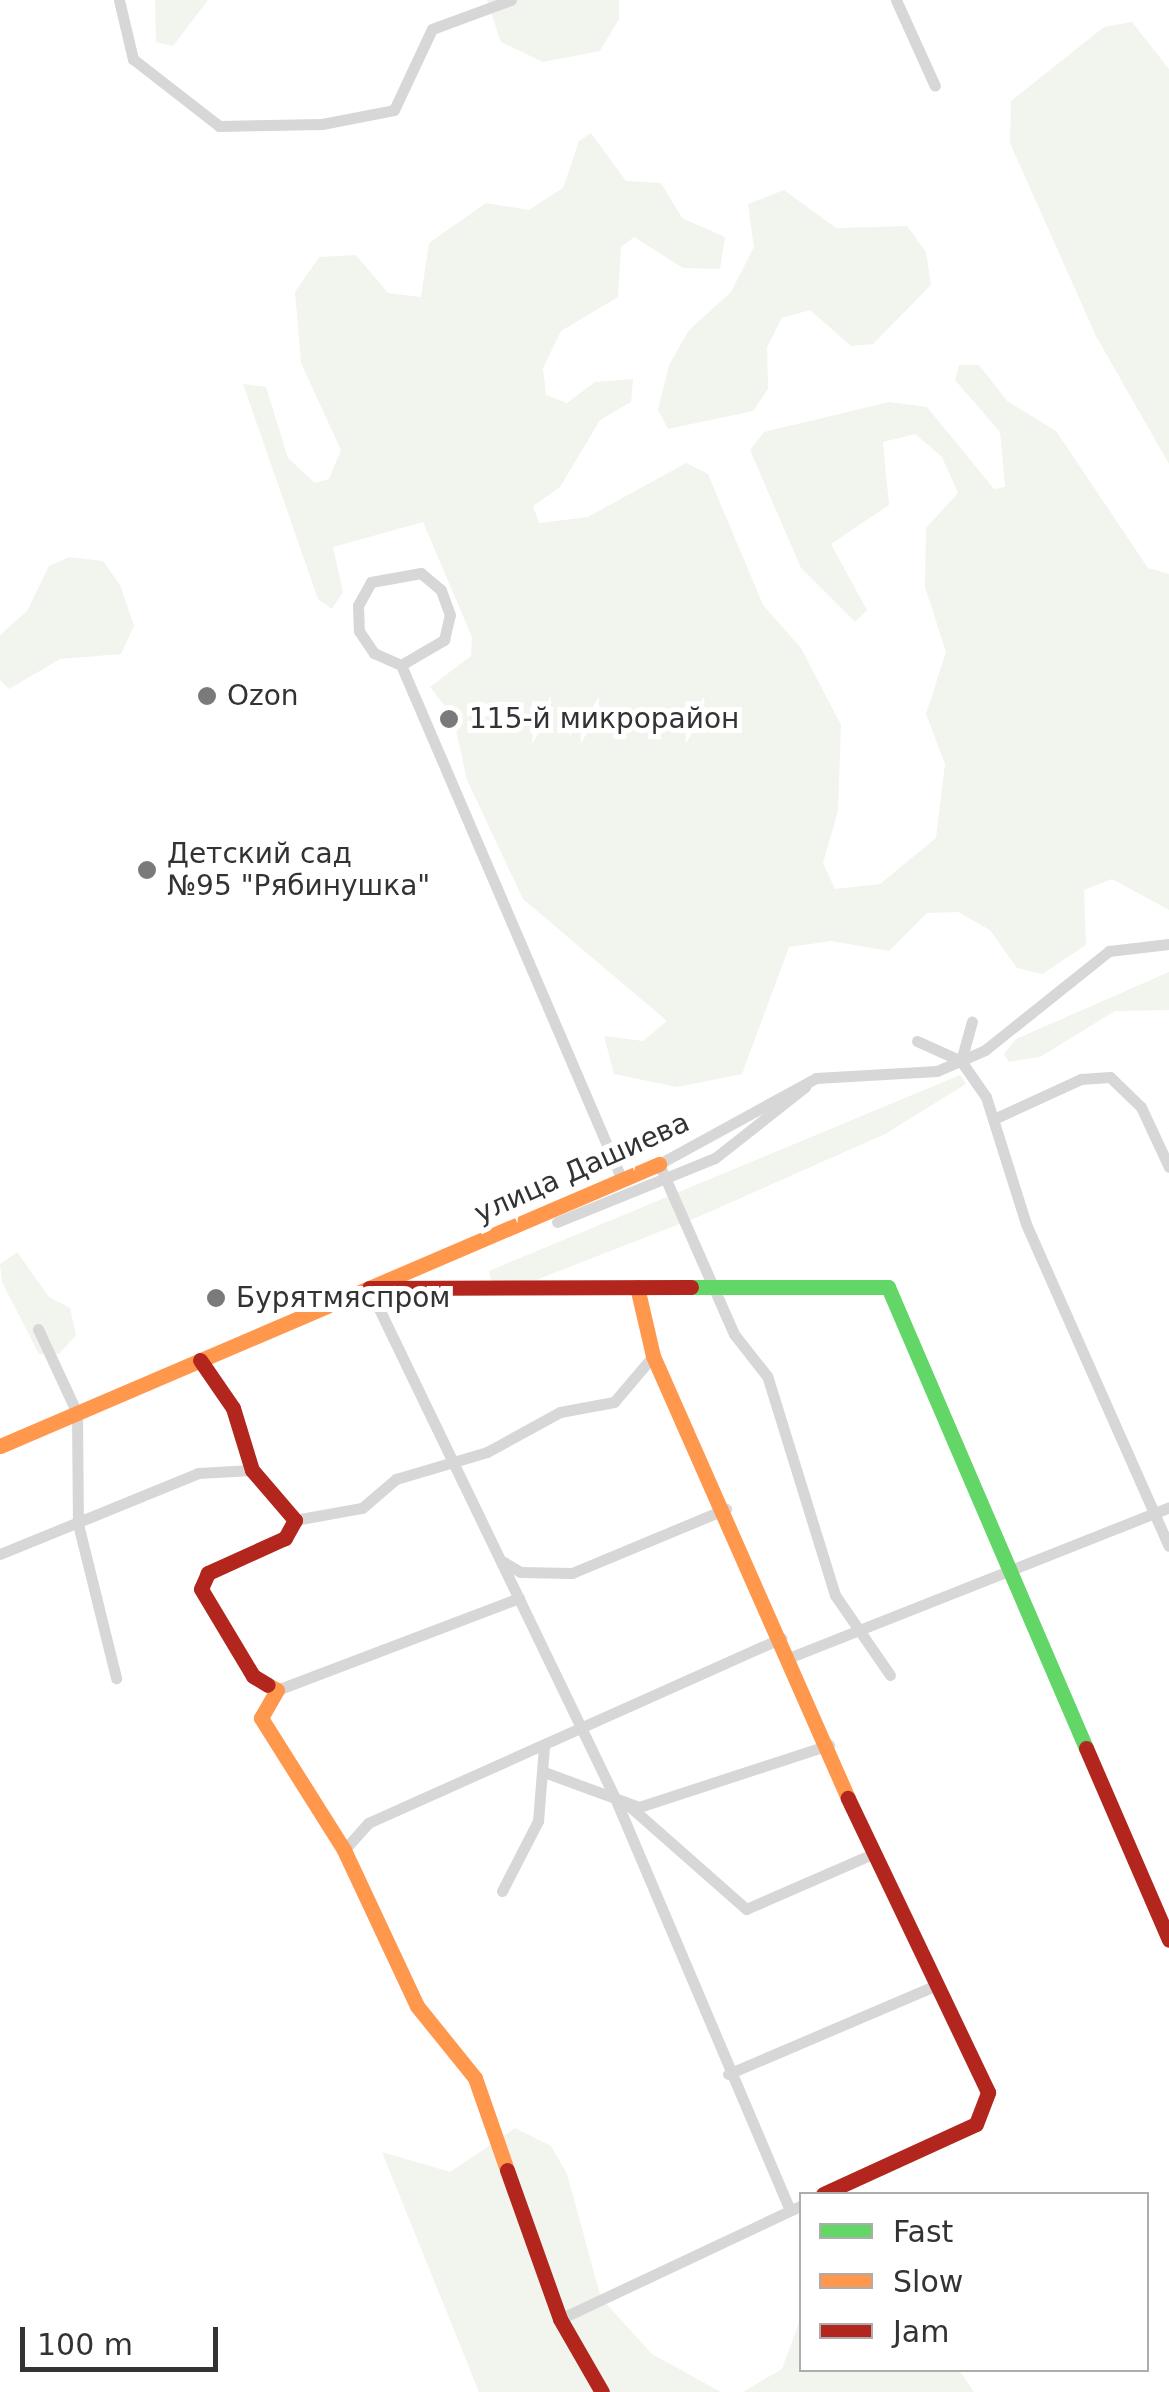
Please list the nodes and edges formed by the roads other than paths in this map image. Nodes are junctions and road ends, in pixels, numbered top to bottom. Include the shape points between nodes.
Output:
1 (120, 0) edge
2 (511, 0) edge
3 (896, 0) edge
4 (935, 86) dead end
5 (401, 666) junction
6 (1169, 944) edge
7 (972, 1022) dead end
8 (917, 1042) dead end
9 (961, 1061) junction
10 (816, 1078) junction
11 (996, 1118) junction
12 (1169, 1167) edge
13 (663, 1171) junction
14 (622, 1180) junction
15 (556, 1222) dead end
16 (719, 1286) junction
17 (637, 1287) junction
18 (369, 1288) junction
19 (38, 1329) dead end
20 (653, 1356) junction
21 (200, 1360) junction
22 (77, 1413) junction
23 (0, 1446) edge
24 (456, 1455) junction
25 (252, 1470) junction
26 (1169, 1506) edge
27 (726, 1509) junction
28 (1154, 1513) junction
29 (295, 1520) junction
30 (78, 1524) junction
31 (1169, 1546) edge
32 (0, 1554) edge
33 (502, 1561) junction
34 (1012, 1572) junction
35 (519, 1598) junction
36 (859, 1630) junction
37 (782, 1638) junction
38 (791, 1657) junction
39 (890, 1676) dead end
40 (116, 1678) dead end
41 (277, 1690) junction
42 (573, 1727) junction
43 (828, 1745) junction
44 (544, 1747) junction
45 (544, 1772) junction
46 (621, 1801) junction
47 (344, 1850) junction
48 (875, 1854) junction
49 (502, 1891) dead end
50 (1169, 1940) edge
51 (932, 1987) junction
52 (728, 2074) junction
53 (828, 2192) edge
54 (796, 2207) edge
55 (560, 2320) junction
56 (602, 2392) edge

1 - 2 street via 133,59 218,126 322,124 394,110 432,28
3 - 4 street
5 - 5 street via 444,640 450,614 442,590 421,573 372,582 358,605 359,631 374,652
5 - 14 street
6 - 9 street, улица Дашиева via 1109,951 1025,1024
7 - 9 street
8 - 9 street
9 - 10 street, улица Дашиева via 937,1071
9 - 11 street
10 - 13 street, улица Дашиева
10 - 13 street via 715,1158
11 - 12 street via 1081,1079 1110,1077 1141,1107
11 - 28 street via 1026,1224
13 - 14 street, улица Дашиева
13 - 15 street
13 - 16 street
14 - 18 street, улица Дашиева
16 - 17 street
16 - 34 street via 888,1288
16 - 36 street via 734,1334 767,1376 835,1595
17 - 18 street
17 - 20 street
18 - 21 street, улица Дашиева
18 - 24 street
19 - 22 street
20 - 24 street via 614,1402 560,1412 487,1452
20 - 27 street
21 - 22 street, улица Дашиева
21 - 25 street via 233,1408
22 - 23 street, улица Дашиева
22 - 30 street
24 - 29 street via 396,1480 362,1508
24 - 33 street
25 - 29 street
25 - 30 street via 198,1473
26 - 28 street
27 - 33 street via 572,1573 520,1572
27 - 37 street
28 - 31 street
28 - 34 street
29 - 41 street via 285,1538 208,1573 201,1588 252,1676
30 - 32 street
30 - 40 street
33 - 35 street
34 - 36 street
34 - 50 street
35 - 41 street
35 - 42 street
36 - 38 street
36 - 39 street
37 - 38 street
37 - 42 street
38 - 43 street
41 - 47 street via 261,1718
42 - 44 street
42 - 46 street
43 - 46 street via 704,1792
43 - 48 street
44 - 45 street
44 - 47 street via 368,1824
45 - 46 street
45 - 49 street via 538,1821
46 - 48 street via 746,1908
46 - 52 street
47 - 55 street via 417,2006 475,2078
48 - 51 street
51 - 52 street
51 - 53 street via 979,2071 987,2108 976,2124
52 - 54 street
54 - 55 street
55 - 56 street

